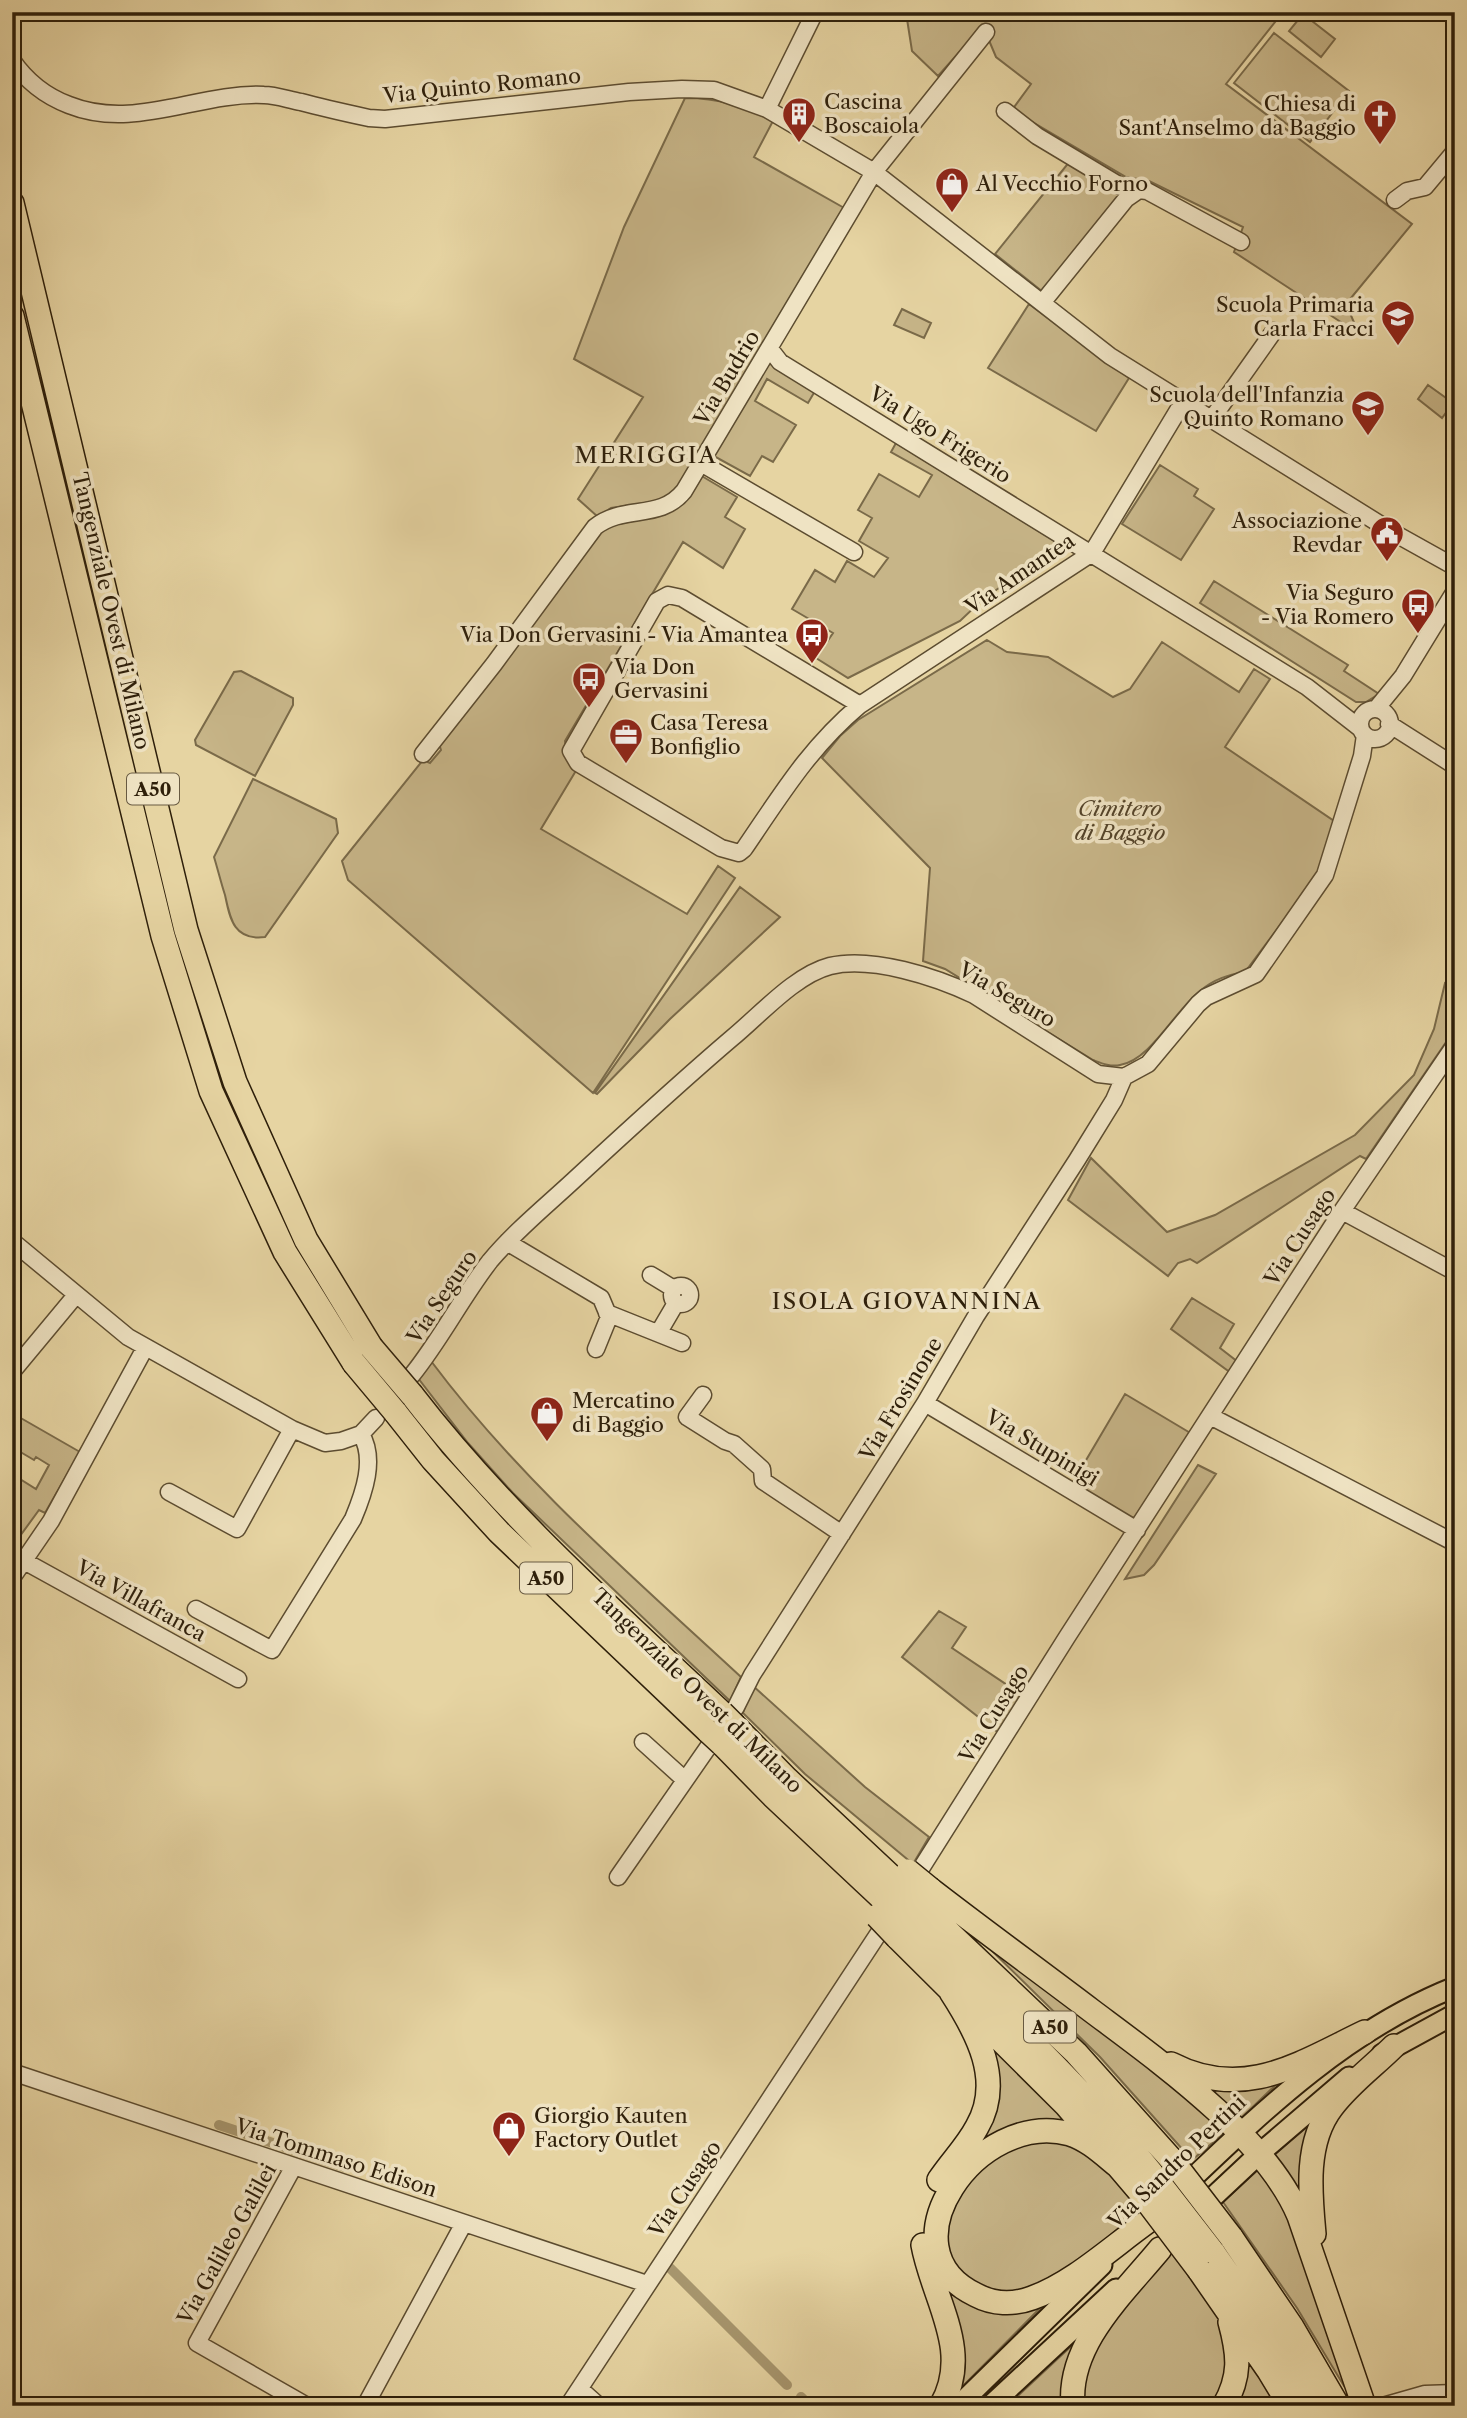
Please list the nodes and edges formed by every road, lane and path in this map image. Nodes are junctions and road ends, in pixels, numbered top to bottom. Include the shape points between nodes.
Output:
1 (815, 12) edge
2 (986, 32) dead end
3 (12, 60) edge
4 (767, 109) junction
5 (1004, 111) dead end
6 (1455, 151) edge
7 (874, 172) junction
8 (1132, 193) junction
9 (1395, 200) dead end
10 (12, 204) edge
11 (1241, 242) dead end
12 (1042, 303) junction
13 (12, 316) edge
14 (1274, 331) dead end
15 (770, 349) junction
16 (1183, 402) junction
17 (1211, 420) junction
18 (701, 463) junction
19 (854, 552) dead end
20 (1092, 552) junction
21 (1455, 567) edge
22 (1455, 591) edge
23 (860, 705) junction
24 (1376, 725) junction
25 (423, 754) dead end
26 (1455, 766) edge
27 (1452, 1056) edge
28 (1124, 1077) junction
29 (1342, 1211) junction
30 (12, 1241) edge
31 (507, 1242) junction
32 (1455, 1272) edge
33 (651, 1275) dead end
34 (76, 1295) junction
35 (607, 1313) junction
36 (659, 1332) junction
37 (682, 1343) dead end
38 (145, 1348) junction
39 (596, 1349) dead end
40 (12, 1372) edge
41 (412, 1385) junction
42 (703, 1395) dead end
43 (925, 1403) junction
44 (386, 1415) junction
45 (1210, 1416) junction
46 (292, 1429) junction
47 (361, 1434) junction
48 (169, 1492) dead end
49 (1137, 1530) junction
50 (842, 1534) junction
51 (1455, 1543) edge
52 (24, 1561) junction
53 (12, 1578) edge
54 (196, 1609) dead end
55 (238, 1679) dead end
56 (722, 1729) junction
57 (643, 1742) dead end
58 (685, 1780) junction
59 (780, 1787) junction
60 (618, 1877) dead end
61 (924, 1896) junction
62 (902, 1930) junction
63 (1455, 1987) edge
64 (951, 1992) junction
65 (1455, 2014) edge
66 (1365, 2032) junction
67 (1394, 2046) junction
68 (1143, 2049) junction
69 (12, 2072) edge
70 (1240, 2133) junction
71 (1259, 2154) junction
72 (294, 2166) junction
73 (1119, 2167) junction
74 (1147, 2184) junction
75 (1147, 2222) junction
76 (464, 2223) junction
77 (1160, 2249) junction
78 (1214, 2253) junction
79 (1320, 2271) junction
80 (647, 2284) junction
81 (1227, 2309) junction
82 (580, 2389) junction
83 (1451, 2397) edge
84 (1317, 2403) edge
85 (307, 2406) edge
86 (365, 2406) edge
87 (568, 2406) edge
88 (599, 2406) edge
89 (941, 2406) edge
90 (958, 2406) edge
91 (990, 2406) edge
92 (1073, 2406) edge
93 (1224, 2406) edge
94 (1364, 2406) edge
95 (1383, 2406) edge

1 - 4 street
2 - 7 street
3 - 4 street, Via Quinto Romano via 32,85 54,100 103,115 267,95 369,118 404,118 681,89 714,90
4 - 7 street, Via Quinto Romano
5 - 8 street
6 - 9 street via 1426,187 1407,191
7 - 12 street, Via Quinto Romano
7 - 15 street, Via Budrio
8 - 11 street via 1147,191
8 - 12 street
10 - 41 highway, Tangenziale Ovest di Milano / A50, bridge via 186,930 240,1094 306,1240 371,1346
12 - 16 street, Via Quinto Romano via 1110,356
13 - 44 highway, Tangenziale Ovest di Milano / A50, bridge via 163,936 211,1091 285,1252
14 - 17 street
15 - 18 street, Via Budrio
15 - 20 street, Via Ugo Frigerio via 780,362
16 - 17 street, Via Quinto Romano
16 - 20 street, Via Amantea
17 - 21 street, Via Quinto Romano
18 - 19 street
18 - 25 street, Via Budrio via 684,491 668,505 615,515 589,532
20 - 23 street, Via Amantea
20 - 24 street, Via Ugo Frigerio
22 - 24 street
23 - 23 street, Via Amantea via 809,755 739,853 721,848 578,763 572,751 657,601 668,594 682,598
24 - 26 street, Via Ugo Frigerio
24 - 28 street via 1322,879 1256,974 1206,997 1148,1064
27 - 29 street, Via Cusago
28 - 31 street, Via Seguro via 1098,1074 953,985 913,972 855,963 827,967 799,982 659,1101
28 - 43 street, Via Frosinone
29 - 32 street
29 - 45 street, Via Cusago
30 - 34 street
31 - 35 street, Via Seguro via 601,1298
31 - 41 street, Via Seguro via 479,1277
33 - 36 street via 675,1296
34 - 38 street
34 - 40 street
35 - 36 street
35 - 39 street
36 - 37 street
38 - 46 street
38 - 52 street via 51,1521
41 - 56 highway, Tangenziale Ovest di Milano / A50 via 458,1453
42 - 50 street via 687,1417 734,1444 762,1469 763,1481
43 - 49 street, Via Stupinigi
43 - 50 street, Via Frosinone
44 - 47 street
44 - 56 highway, Tangenziale Ovest di Milano / A50 via 499,1532
45 - 49 street, Via Cusago
45 - 51 street
46 - 47 street via 325,1443
46 - 48 street via 237,1530
47 - 54 street via 368,1445 367,1469 356,1512 272,1650
49 - 80 street, Via Cusago via 936,1846
50 - 56 street, Via Frosinone
52 - 53 street
52 - 55 street, Via Villafranca
56 - 58 street, Via Frosinone
56 - 59 highway, Tangenziale Ovest di Milano / A50
57 - 58 street
58 - 60 street, Via Frosinone
59 - 61 highway, Tangenziale Ovest di Milano / A50, bridge
59 - 62 highway, Tangenziale Ovest di Milano / A50, bridge
61 - 68 highway
61 - 78 highway, Tangenziale Ovest di Milano / A50, bridge via 1171,2159
62 - 64 highway
62 - 74 highway, Tangenziale Ovest di Milano / A50 via 1059,2068 1097,2109
63 - 66 main road, Via Sandro Pertini
64 - 73 highway via 1066,2105
64 - 89 highway via 975,2031 986,2064 988,2092 978,2126 936,2185 922,2224 924,2255 954,2349 951,2381
65 - 67 main road
66 - 68 highway via 1271,2076 1246,2079 1216,2079 1195,2073
66 - 70 main road, Via Sandro Pertini via 1319,2064
67 - 71 main road via 1324,2096
67 - 79 highway via 1339,2099 1318,2133 1311,2191
68 - 70 highway
69 - 72 street, Via Tommaso Edison
70 - 71 highway
70 - 75 main road, Via Sandro Pertini
71 - 77 main road
71 - 79 highway via 1292,2197
72 - 76 street, Via Tommaso Edison
72 - 85 street, Via Galileo Galilei via 197,2343
73 - 74 highway
73 - 75 highway via 1070,2134 1028,2132 1009,2138 972,2163 945,2199 936,2233 944,2266 968,2291 985,2299 1017,2302 1050,2290
74 - 78 highway, bridge
75 - 90 main road, Via Sandro Pertini
76 - 80 street, Via Tommaso Edison
76 - 86 street
77 - 91 main road
77 - 92 highway via 1084,2346 1072,2386
78 - 81 highway
78 - 84 highway, Tangenziale Ovest di Milano / A50
79 - 94 highway
80 - 82 street, Via Cusago
81 - 84 highway via 1269,2371
81 - 93 highway via 1238,2369
82 - 87 street, Via Cusago
82 - 88 street
83 - 95 street via 1425,2394

